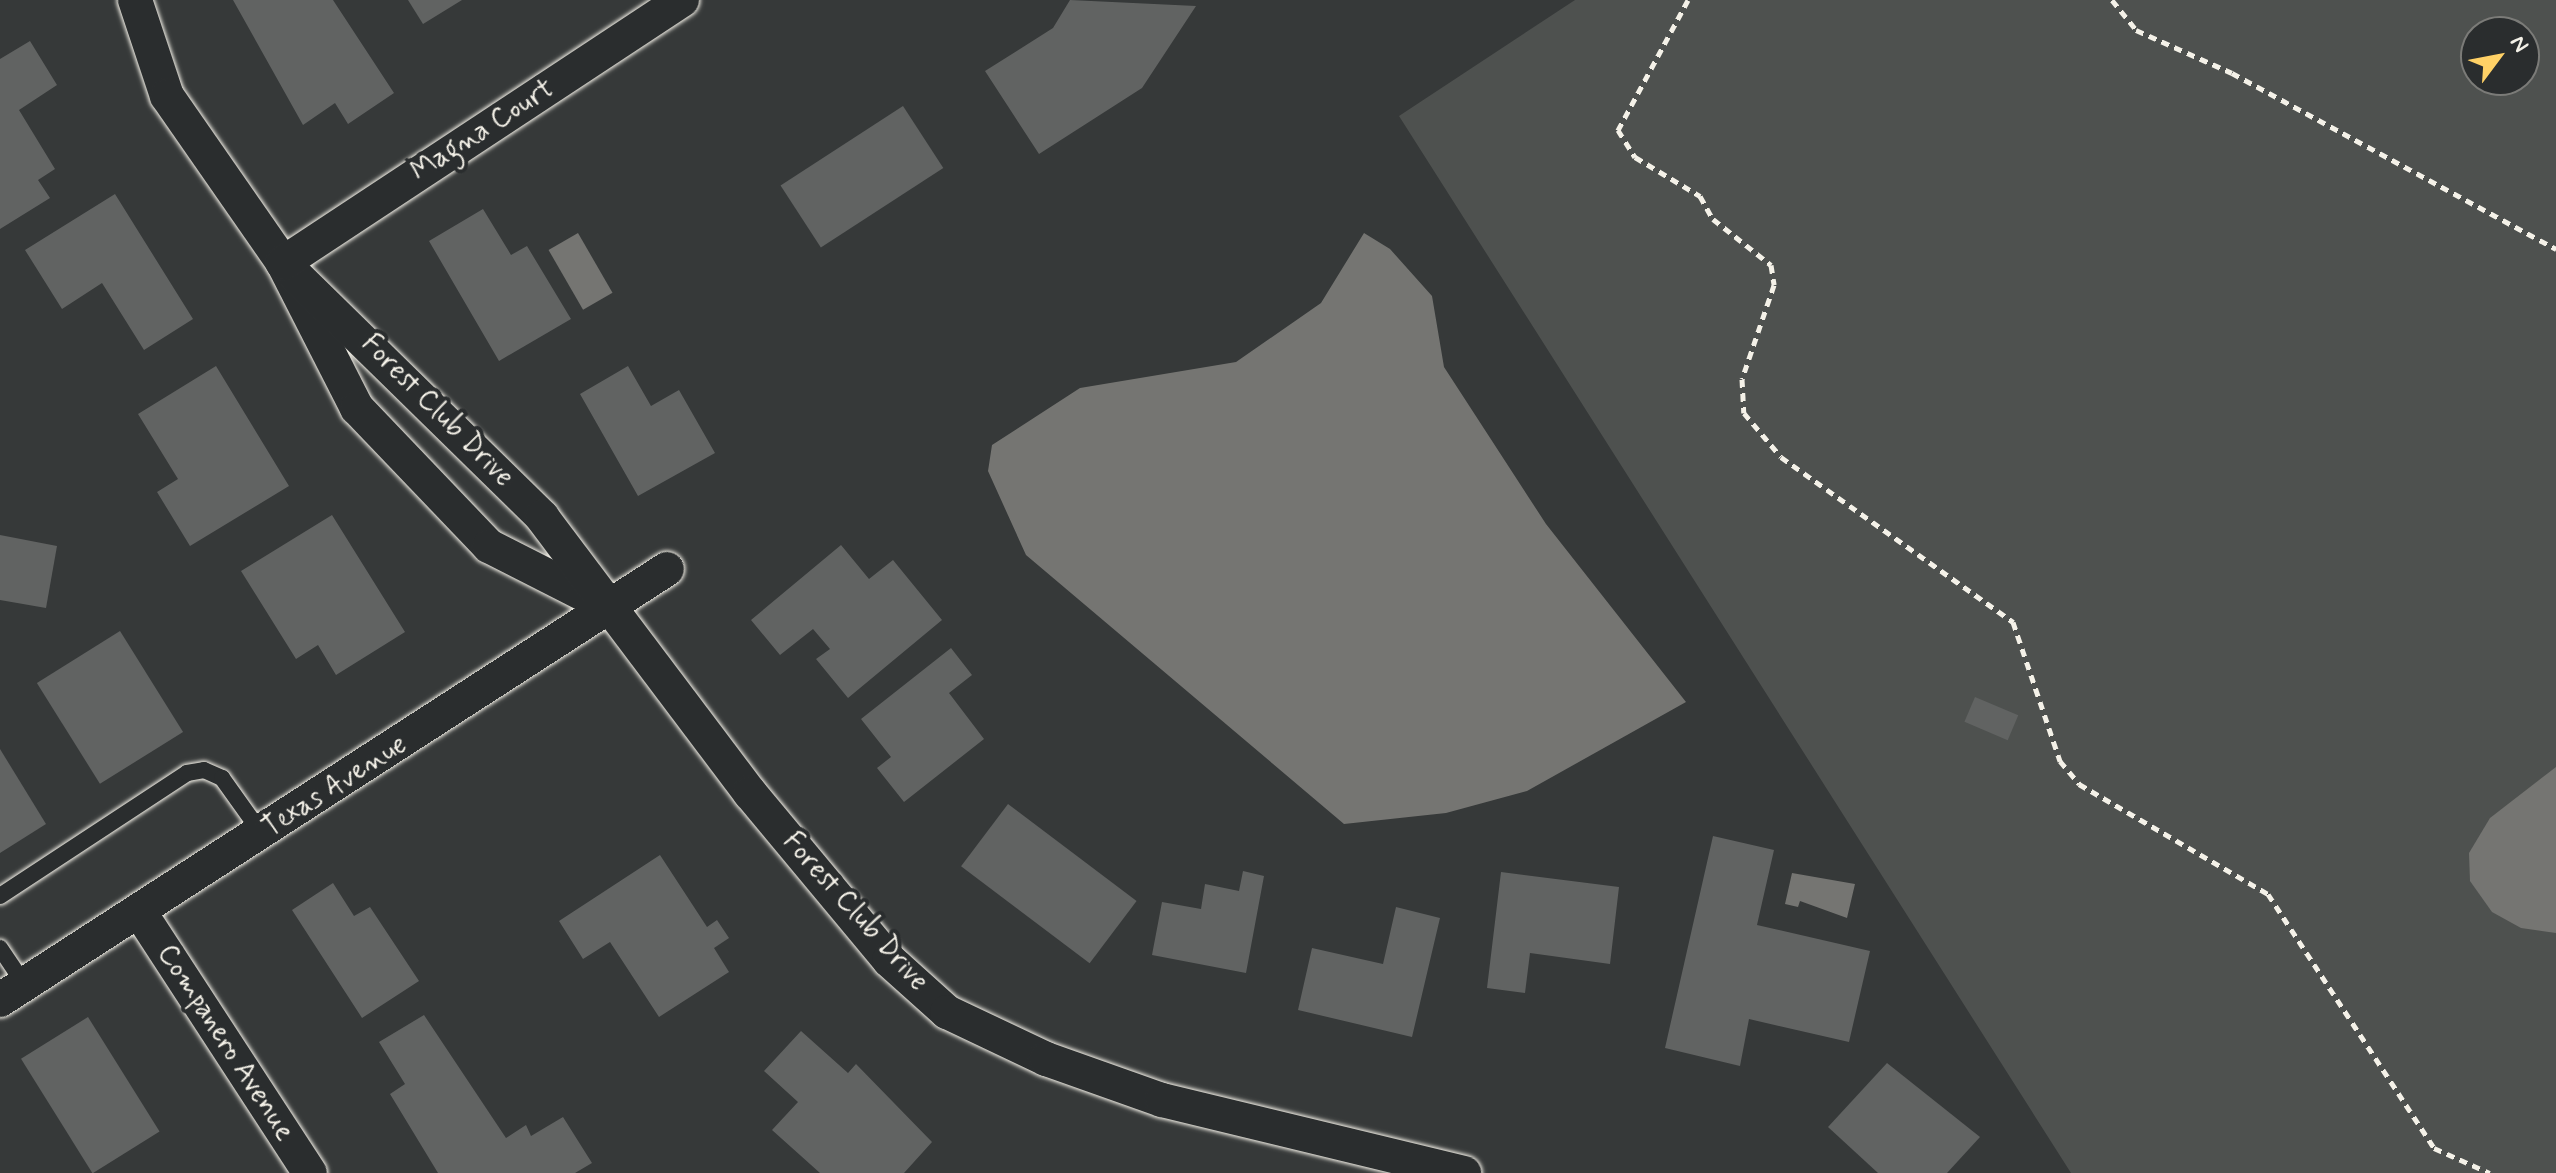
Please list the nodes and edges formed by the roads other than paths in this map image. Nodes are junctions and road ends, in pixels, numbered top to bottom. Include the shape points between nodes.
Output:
1 (135, 0) edge
2 (682, 0) edge
3 (283, 263) junction
4 (667, 569) dead end
5 (609, 607) junction
6 (263, 834) junction
7 (0, 896) edge
8 (141, 914) junction
9 (0, 948) edge
10 (13, 993) edge
11 (310, 1173) edge
12 (1464, 1173) edge

1 - 3 street, Forest Club Drive via 167,96
2 - 3 street, Magna Court
3 - 5 street, Forest Club Drive via 542,517
3 - 5 street, Forest Club Drive via 357,408 489,546
4 - 5 street, Texas Avenue
5 - 6 street, Texas Avenue
5 - 12 street, Forest Club Drive via 750,793 889,960 947,1012 1046,1059 1162,1100
6 - 7 lane via 222,778 204,770 187,773
6 - 8 street, Texas Avenue
8 - 10 street, Texas Avenue
8 - 11 street, Companero Avenue
9 - 10 lane

